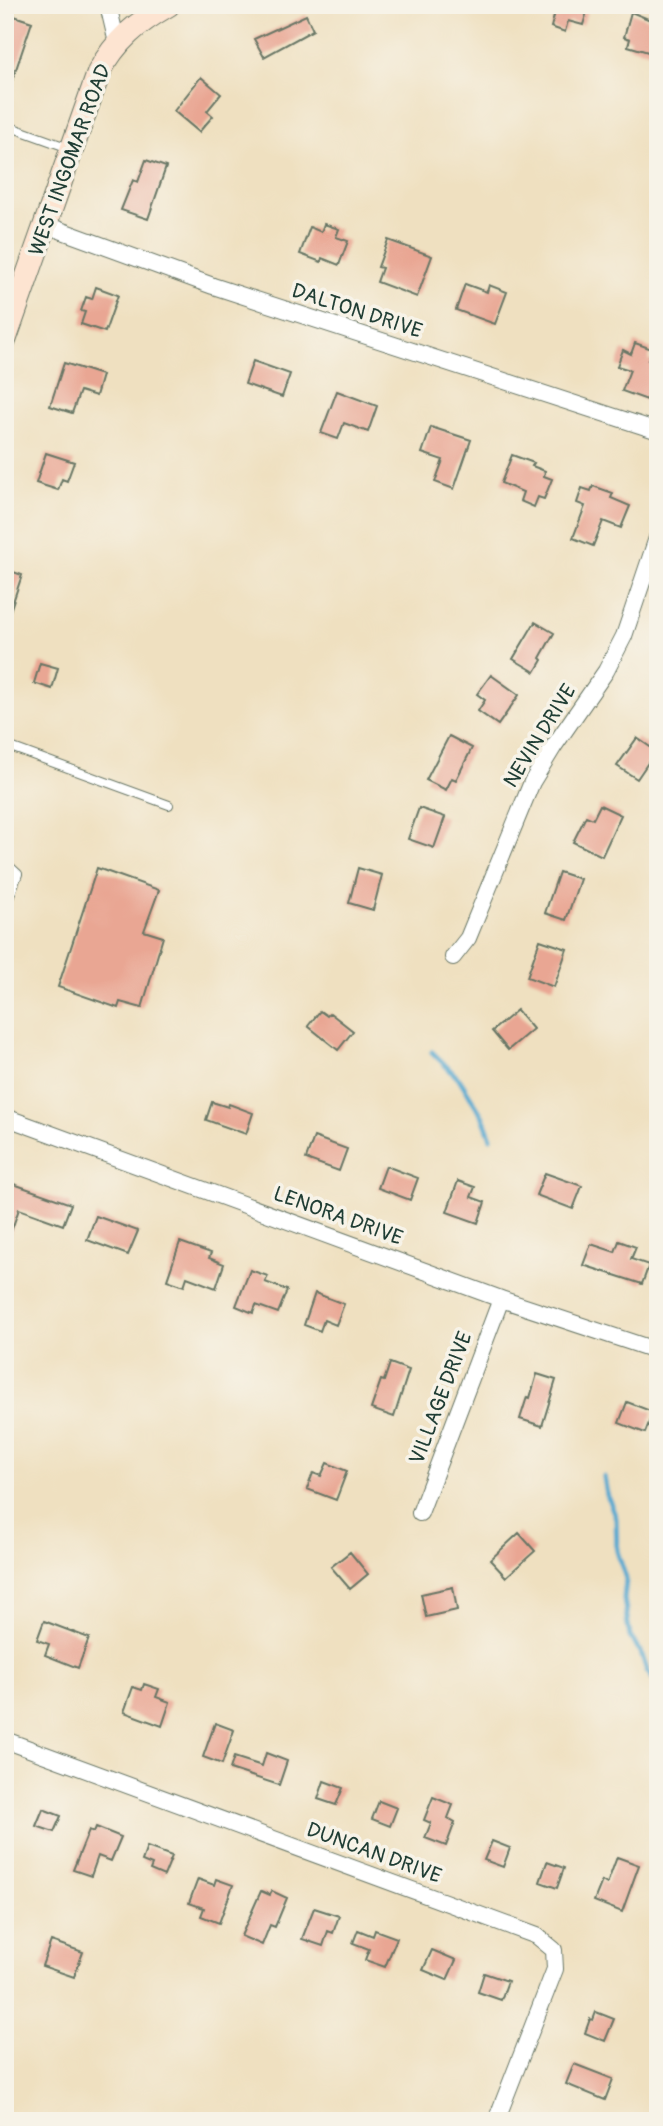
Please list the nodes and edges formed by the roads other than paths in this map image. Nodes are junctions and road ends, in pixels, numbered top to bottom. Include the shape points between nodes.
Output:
1 (108, 5) edge
2 (168, 5) edge
3 (117, 43) junction
4 (5, 125) edge
5 (72, 149) junction
6 (46, 225) junction
7 (5, 339) edge
8 (658, 431) edge
9 (658, 535) edge
10 (5, 745) edge
11 (169, 805) dead end
12 (5, 862) edge
13 (5, 909) edge
14 (453, 957) dead end
15 (5, 1117) edge
16 (501, 1298) junction
17 (658, 1351) edge
18 (420, 1513) dead end
19 (5, 1740) edge
20 (5, 2117) edge
21 (14, 2121) edge
22 (496, 2121) edge

1 - 3 street
2 - 3 street, WEST INGOMAR ROAD
3 - 5 street, WEST INGOMAR ROAD via 99,72
4 - 5 lane
5 - 6 street, WEST INGOMAR ROAD
6 - 7 street, WEST INGOMAR ROAD
6 - 8 street, DALTON DRIVE via 213,286
9 - 14 street, NEVIN DRIVE via 624,636 532,782 468,937
10 - 11 lane
12 - 13 lane via 18,874
15 - 16 street, LENORA DRIVE
16 - 17 street, LENORA DRIVE
16 - 18 street, VILLAGE DRIVE
19 - 22 street, DUNCAN DRIVE via 537,1936 554,1950 555,1969
20 - 21 lane

